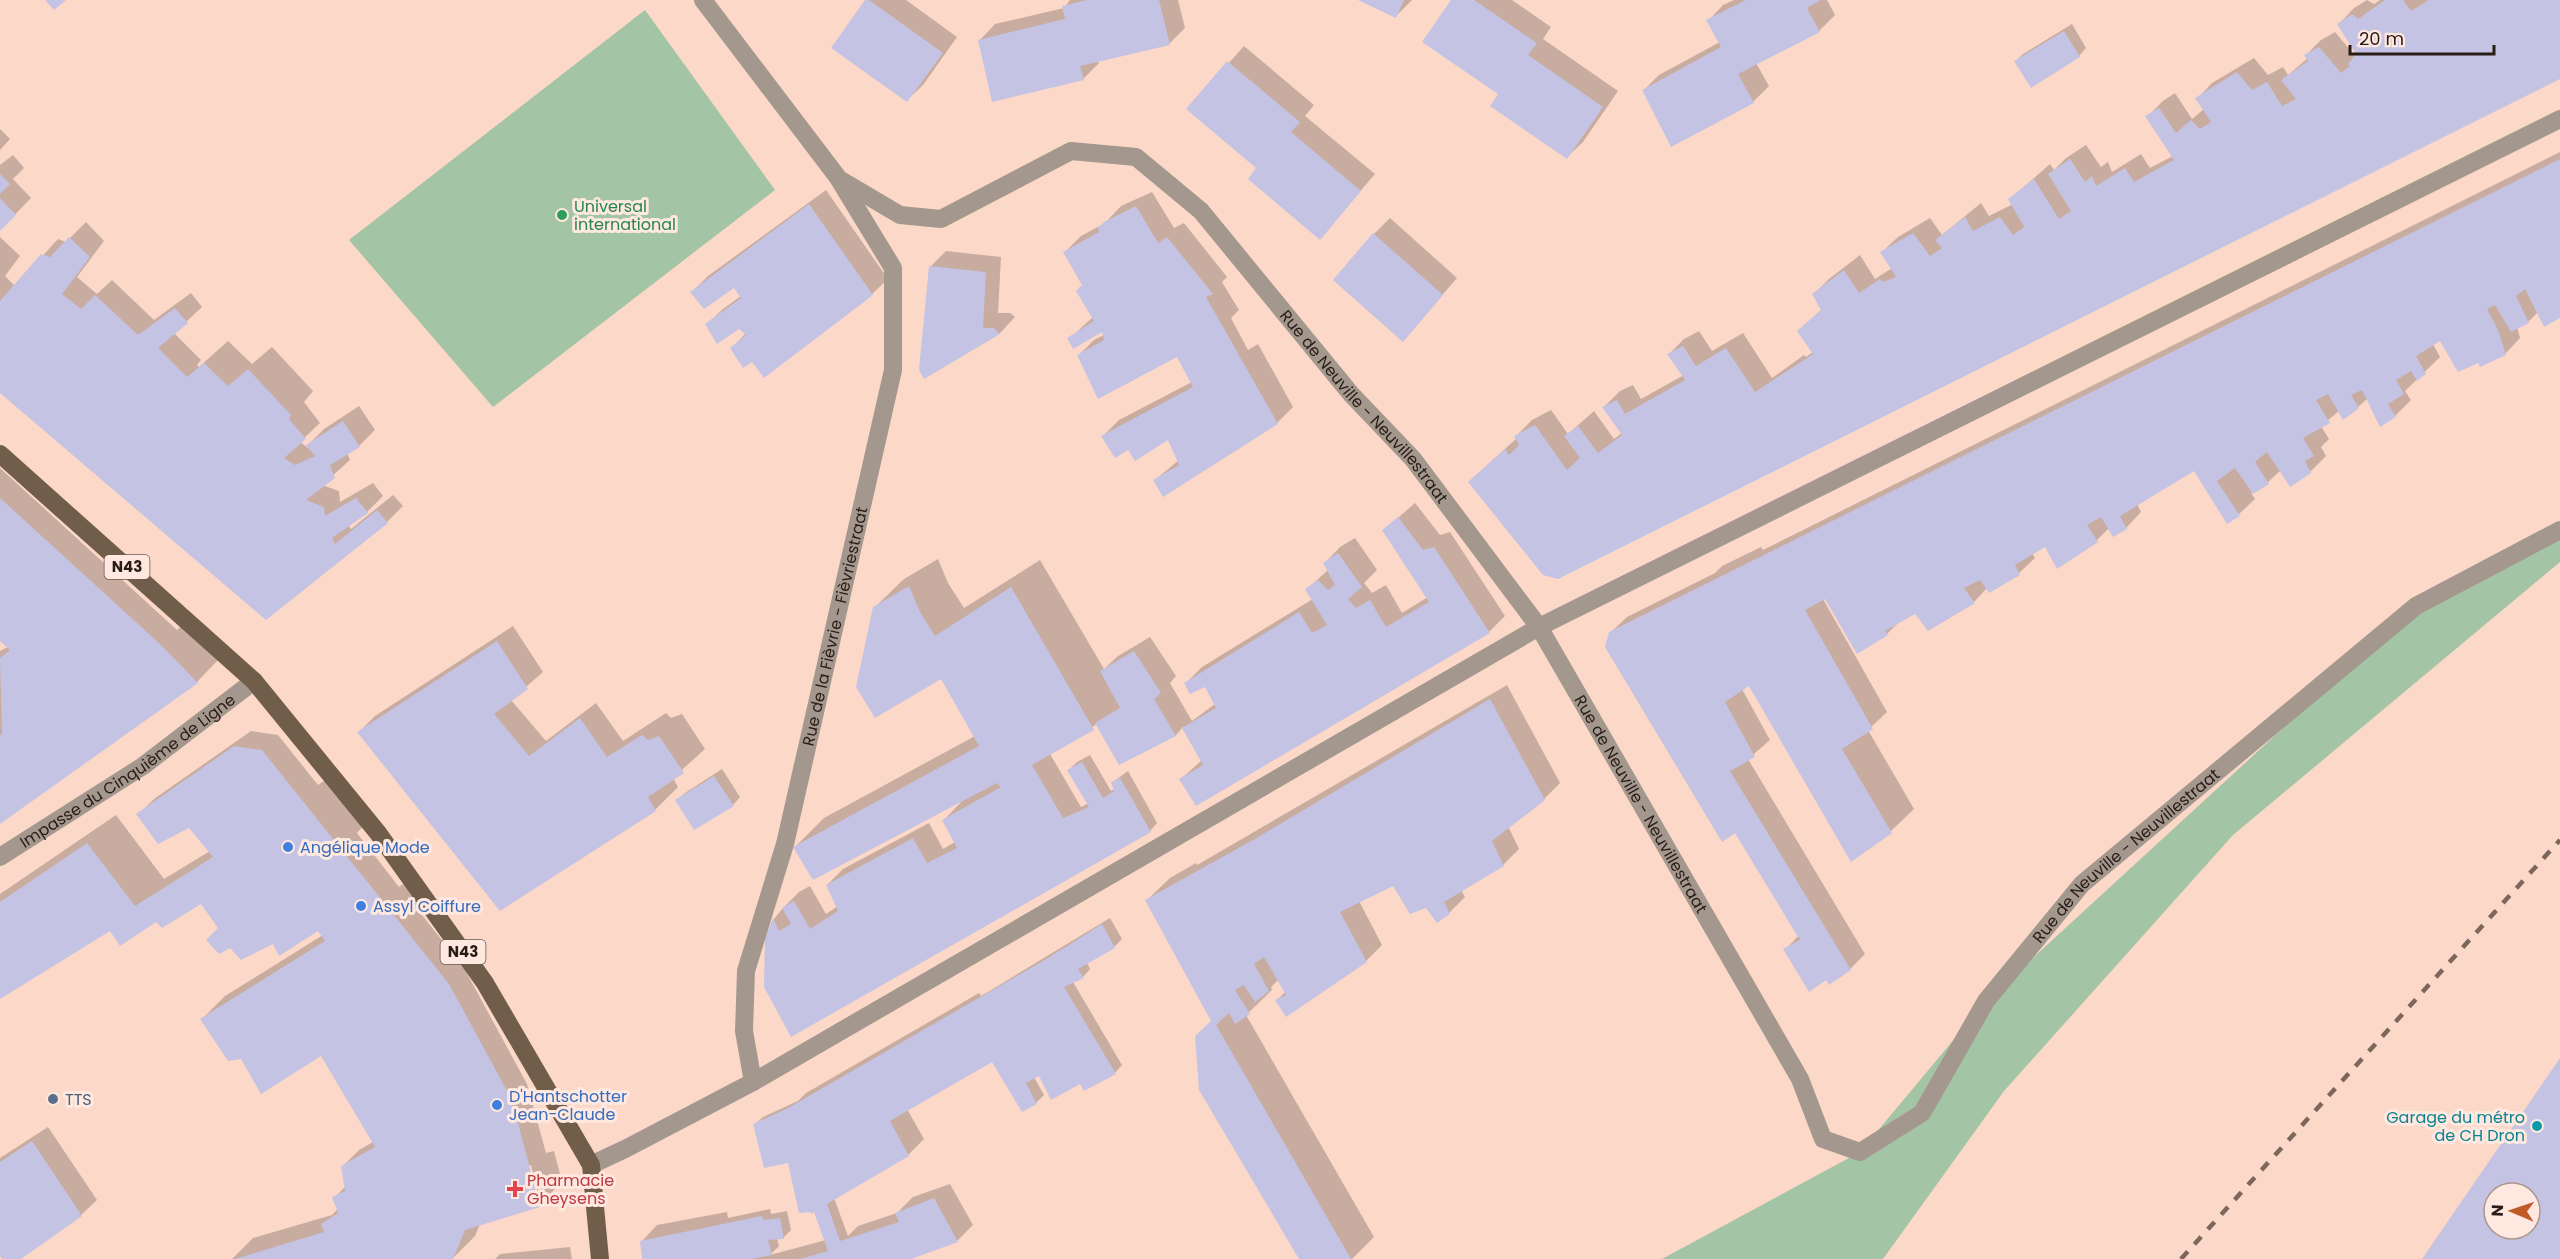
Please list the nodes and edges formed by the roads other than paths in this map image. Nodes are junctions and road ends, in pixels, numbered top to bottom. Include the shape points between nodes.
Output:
1 (704, 0) edge
2 (2560, 119) edge
3 (839, 179) junction
4 (0, 454) edge
5 (2560, 530) edge
6 (1539, 627) junction
7 (254, 681) junction
8 (0, 858) edge
9 (753, 1082) junction
10 (591, 1165) junction
11 (600, 1259) edge

1 - 3 street, Rue de Neuville - Neuvillestraat
2 - 6 street
3 - 6 street, Rue de Neuville - Neuvillestraat via 900,215 941,219 1071,151 1136,157 1201,211 1351,394 1413,459
3 - 9 street, Rue de la Fièvrie - Fièvriestraat via 893,268 892,370 785,844 746,971 744,1031
4 - 7 main road, N43
5 - 6 street, Rue de Neuville - Neuvillestraat via 2416,606 2082,884 1986,1001 1922,1113 1860,1152 1823,1139 1790,1060
6 - 9 street
7 - 8 street, Impasse du Cinquième de Ligne via 143,766
7 - 10 main road, N43 via 378,833 485,983
9 - 10 street
10 - 11 main road, N43

